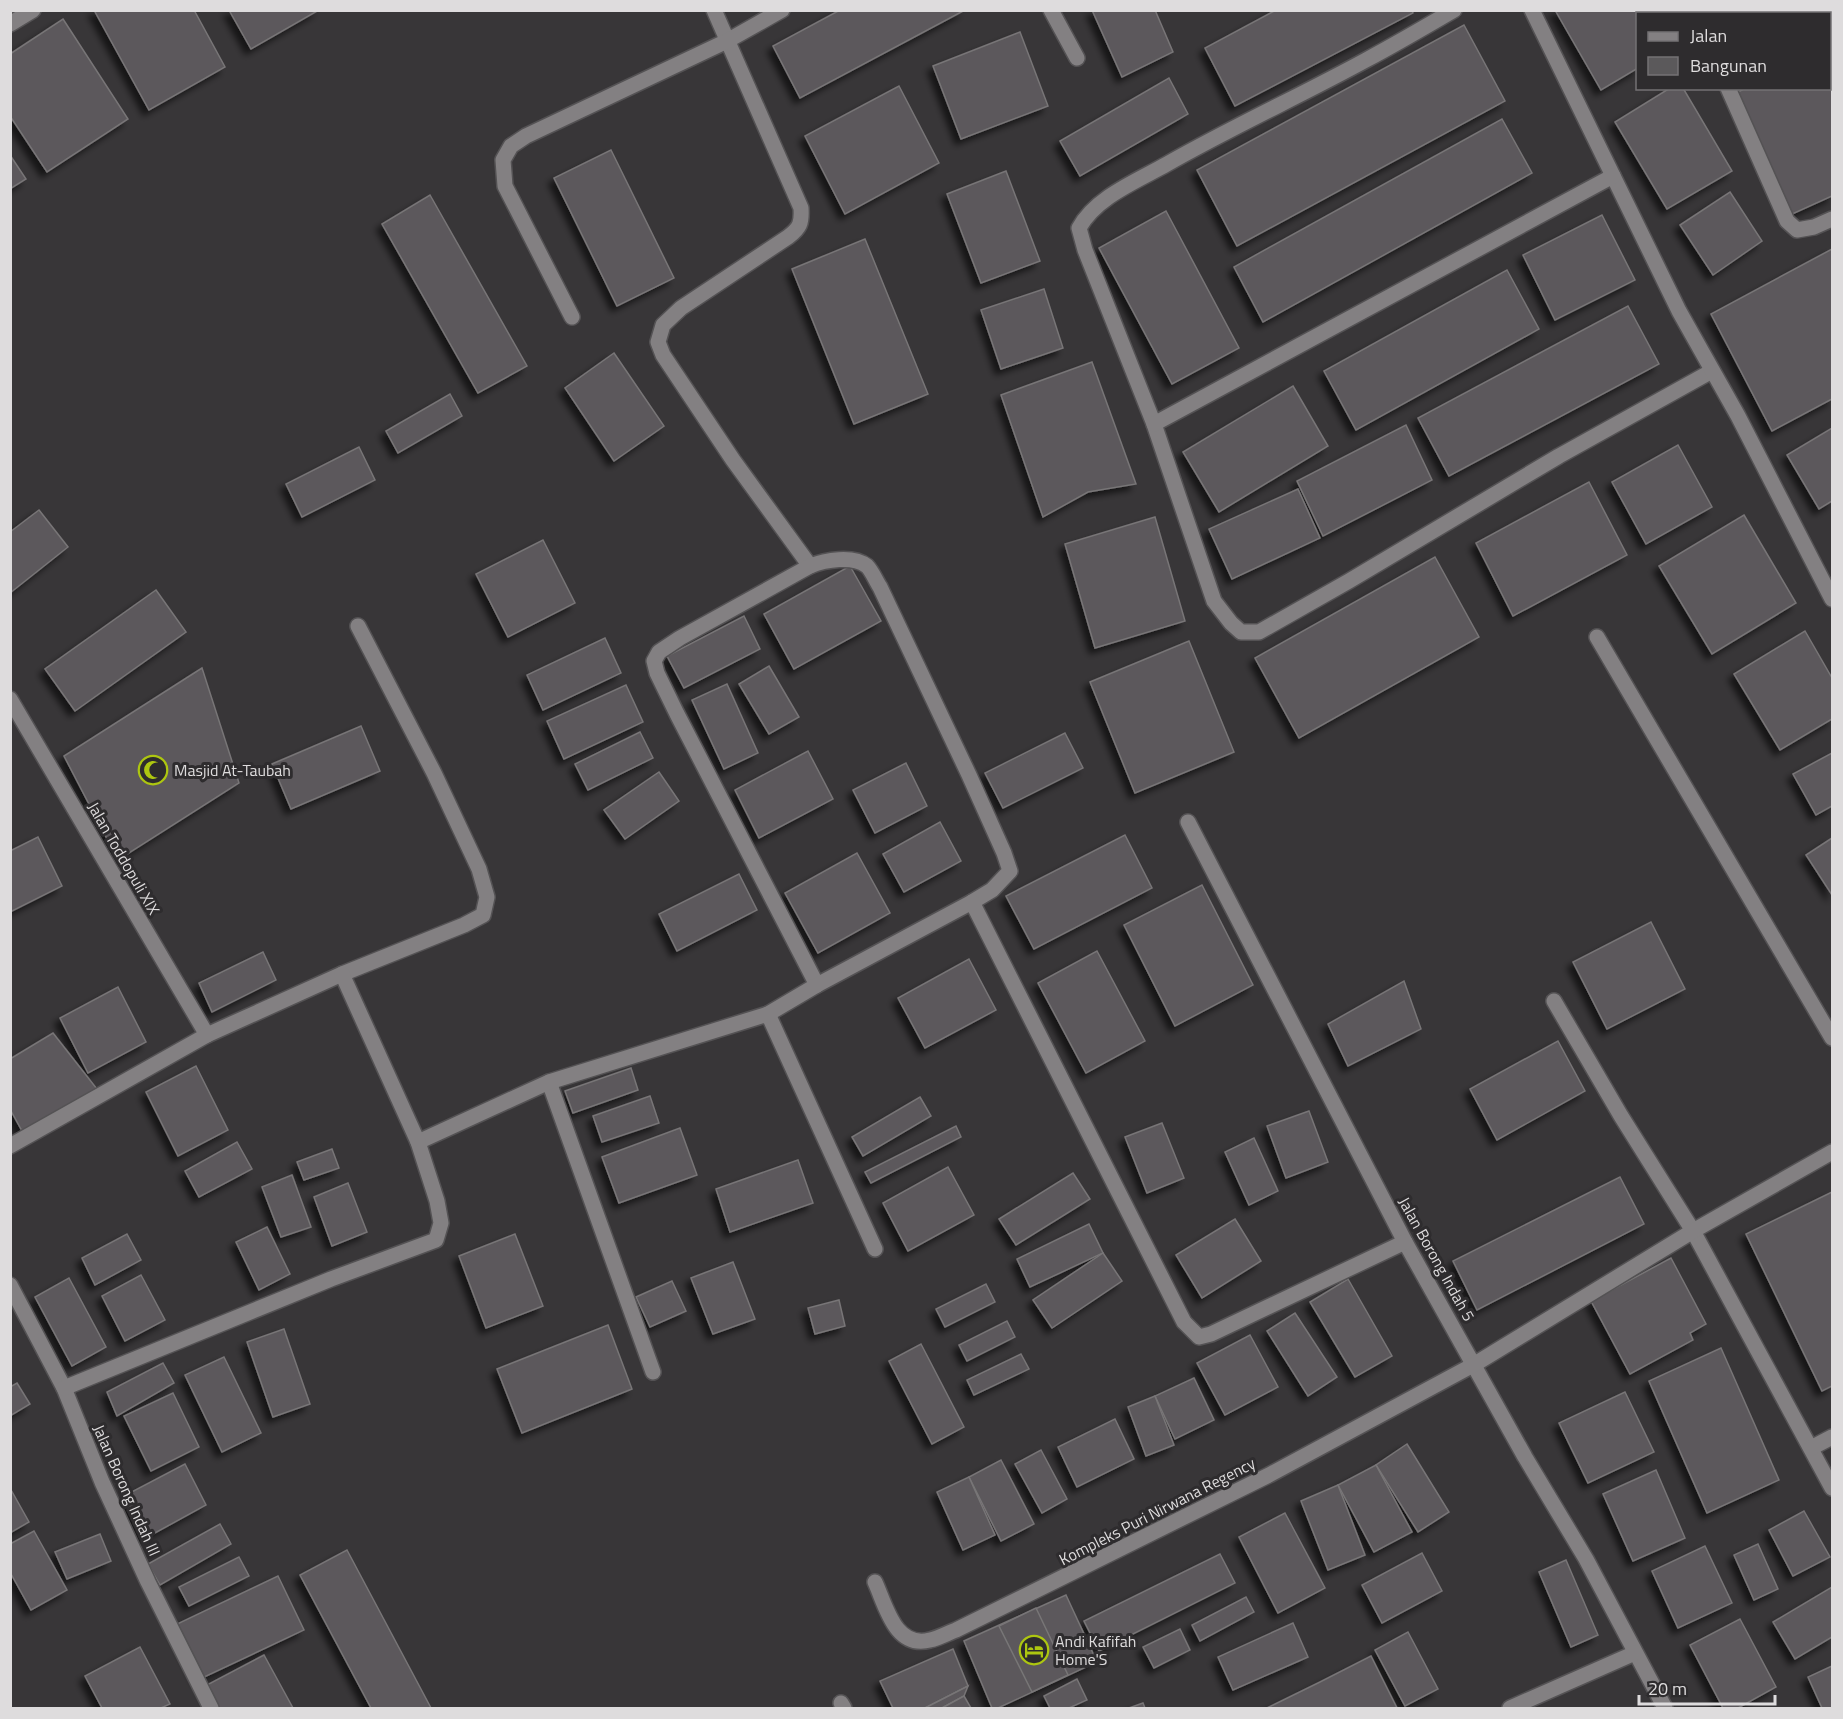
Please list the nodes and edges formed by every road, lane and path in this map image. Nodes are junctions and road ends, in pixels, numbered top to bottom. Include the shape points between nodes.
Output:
1 (33, 10) edge
2 (714, 10) edge
3 (782, 10) edge
4 (1051, 10) edge
5 (1454, 10) edge
6 (1532, 10) edge
7 (10, 24) edge
8 (727, 41) junction
9 (1077, 58) dead end
10 (1729, 90) edge
11 (1613, 176) junction
12 (1833, 219) edge
13 (572, 317) dead end
14 (1712, 371) junction
15 (1154, 424) junction
16 (810, 566) junction
17 (1833, 599) edge
18 (358, 626) dead end
19 (1597, 637) dead end
20 (10, 699) edge
21 (1188, 822) dead end
22 (972, 902) junction
23 (342, 974) junction
24 (817, 985) junction
25 (1554, 1001) dead end
26 (768, 1014) junction
27 (207, 1035) junction
28 (1833, 1038) edge
29 (549, 1082) junction
30 (418, 1142) junction
31 (10, 1146) edge
32 (1833, 1152) edge
33 (1693, 1231) junction
34 (1405, 1242) junction
35 (875, 1249) dead end
36 (10, 1285) edge
37 (1475, 1364) junction
38 (654, 1372) dead end
39 (64, 1388) junction
40 (1833, 1437) edge
41 (1811, 1448) junction
42 (1833, 1488) edge
43 (875, 1582) dead end
44 (1635, 1653) junction
45 (211, 1708) edge
46 (1510, 1708) edge
47 (1665, 1708) edge

1 - 7 street
2 - 8 street
3 - 8 street
4 - 9 street
5 - 15 street via 1366,61 1190,151 1126,187 1085,217 1079,228 1084,250
6 - 11 street
8 - 13 street via 526,136 511,146 503,160 505,186
8 - 16 street via 801,208 802,222 788,237 681,308 663,325 658,342 733,460
10 - 12 street via 1787,221 1797,230
11 - 14 street
11 - 15 street
14 - 15 street via 1259,632 1241,632 1214,601
14 - 17 street
16 - 22 street via 843,559 855,562 867,566 880,587 974,784 1010,871 992,890
16 - 24 street via 680,638 659,652 654,661 677,714
18 - 23 street via 434,773 487,897 483,915
19 - 28 street
20 - 27 street, Jalan Toddopuli XIX
21 - 34 street, Jalan Borong Indah 5
22 - 24 street
22 - 34 street via 1184,1322 1199,1337
23 - 27 street
23 - 30 street
24 - 26 street
25 - 33 street
26 - 29 street
26 - 35 street
27 - 31 street
29 - 30 street
29 - 38 street
30 - 39 street via 441,1223 436,1240
32 - 33 street, Kompleks Puri Nirwana Regency
33 - 37 street, Kompleks Puri Nirwana Regency
33 - 41 street
34 - 37 street, Jalan Borong Indah 5
36 - 39 street, Jalan Borong Indah III
37 - 43 street, Kompleks Puri Nirwana Regency via 1258,1480 928,1641 910,1641 898,1632
37 - 44 street, Jalan Borong Indah 5
39 - 45 street, Jalan Borong Indah III via 102,1482
40 - 41 street
41 - 42 street
44 - 46 street
44 - 47 street, Jalan Borong Indah 5

